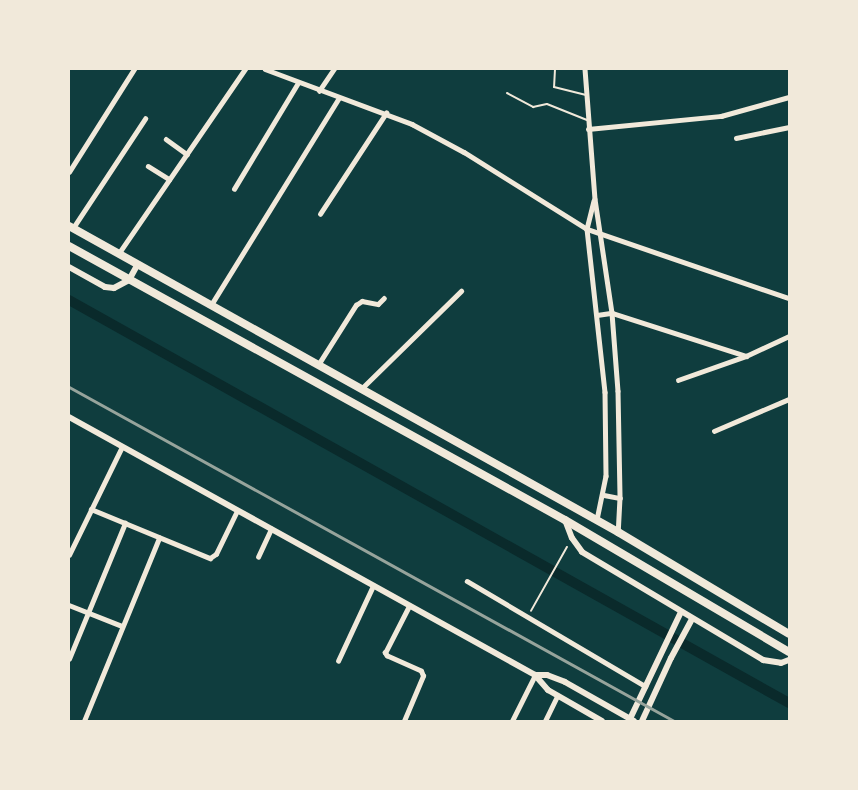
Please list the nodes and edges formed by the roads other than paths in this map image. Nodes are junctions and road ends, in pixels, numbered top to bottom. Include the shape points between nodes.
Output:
1 (245, 69) edge
2 (264, 69) edge
3 (334, 69) edge
4 (555, 69) edge
5 (585, 69) edge
6 (132, 70) edge
7 (298, 83) junction
8 (319, 91) junction
9 (507, 93) dead end
10 (586, 95) junction
11 (789, 97) edge
12 (339, 98) junction
13 (386, 113) junction
14 (145, 119) dead end
15 (587, 120) junction
16 (789, 127) edge
17 (588, 129) junction
18 (736, 138) dead end
19 (166, 139) dead end
20 (187, 154) junction
21 (148, 166) dead end
22 (69, 172) edge
23 (169, 180) junction
24 (234, 189) dead end
25 (595, 199) junction
26 (320, 214) dead end
27 (71, 227) edge
28 (587, 229) junction
29 (599, 232) junction
30 (69, 246) edge
31 (119, 253) junction
32 (138, 264) junction
33 (69, 267) edge
34 (77, 271) junction
35 (69, 273) edge
36 (129, 280) junction
37 (461, 291) dead end
38 (384, 298) dead end
39 (789, 298) edge
40 (211, 305) junction
41 (612, 313) junction
42 (597, 315) junction
43 (789, 336) edge
44 (746, 356) junction
45 (318, 365) junction
46 (678, 380) dead end
47 (361, 389) junction
48 (618, 391) junction
49 (605, 392) junction
50 (789, 399) edge
51 (69, 417) edge
52 (714, 431) dead end
53 (122, 447) junction
54 (604, 495) junction
55 (620, 498) junction
56 (570, 506) junction
57 (90, 509) junction
58 (237, 511) junction
59 (565, 520) junction
60 (597, 520) junction
61 (125, 523) junction
62 (271, 529) junction
63 (618, 532) junction
64 (159, 538) junction
65 (69, 555) edge
66 (258, 557) dead end
67 (467, 581) dead end
68 (373, 586) junction
69 (69, 605) edge
70 (409, 606) junction
71 (681, 612) junction
72 (88, 613) junction
73 (692, 619) junction
74 (122, 626) junction
75 (789, 634) edge
76 (789, 652) edge
77 (69, 659) edge
78 (789, 660) edge
79 (338, 661) dead end
80 (535, 675) junction
81 (645, 686) junction
82 (557, 696) junction
83 (631, 720) edge
84 (84, 721) edge
85 (404, 721) edge
86 (512, 721) edge
87 (545, 721) edge
88 (602, 721) edge
89 (642, 721) edge

1 - 20 street
2 - 7 street
3 - 8 street
4 - 10 lane via 554,87
5 - 10 street
6 - 22 street
7 - 8 street
7 - 24 street
8 - 12 street
9 - 15 lane via 533,107 547,104
10 - 15 street
11 - 17 street via 721,116
12 - 13 street
12 - 40 street
13 - 26 street
13 - 28 street via 464,152
14 - 27 street
15 - 17 street
16 - 18 street
17 - 25 street
19 - 20 street
20 - 23 street
21 - 23 street
23 - 31 street
25 - 28 street
25 - 29 street
27 - 31 highway
28 - 29 street
28 - 42 street
29 - 39 street
29 - 41 street
30 - 36 highway
31 - 32 highway
32 - 36 street
32 - 40 highway
33 - 34 street
34 - 35 street
34 - 36 street via 105,287 114,288
36 - 59 highway
37 - 47 street
38 - 45 street via 378,304 362,301 356,305
40 - 45 highway
41 - 42 street
41 - 44 street
41 - 48 street
42 - 49 street
43 - 44 street
44 - 46 street
45 - 47 highway
47 - 56 highway
48 - 49 street
48 - 55 street
49 - 54 street
50 - 52 street
51 - 53 street
53 - 57 street
53 - 58 street
54 - 55 street
54 - 60 street
55 - 63 street
56 - 59 highway
56 - 60 highway
57 - 61 street
57 - 65 street
58 - 62 street
58 - 64 street via 216,554 210,558
59 - 71 street via 582,552
59 - 76 highway
60 - 63 highway
61 - 64 street
61 - 72 street
62 - 66 street
62 - 68 street
63 - 75 highway
64 - 74 street
67 - 81 street
68 - 70 street
68 - 79 street
69 - 72 street
70 - 80 street
70 - 85 street via 385,653 423,675
71 - 73 street
71 - 81 street
72 - 74 street
72 - 77 street
73 - 78 street via 763,660
73 - 89 street
74 - 84 street
80 - 82 street
80 - 83 street via 565,682
80 - 86 street
81 - 83 street
82 - 87 street
82 - 88 street

